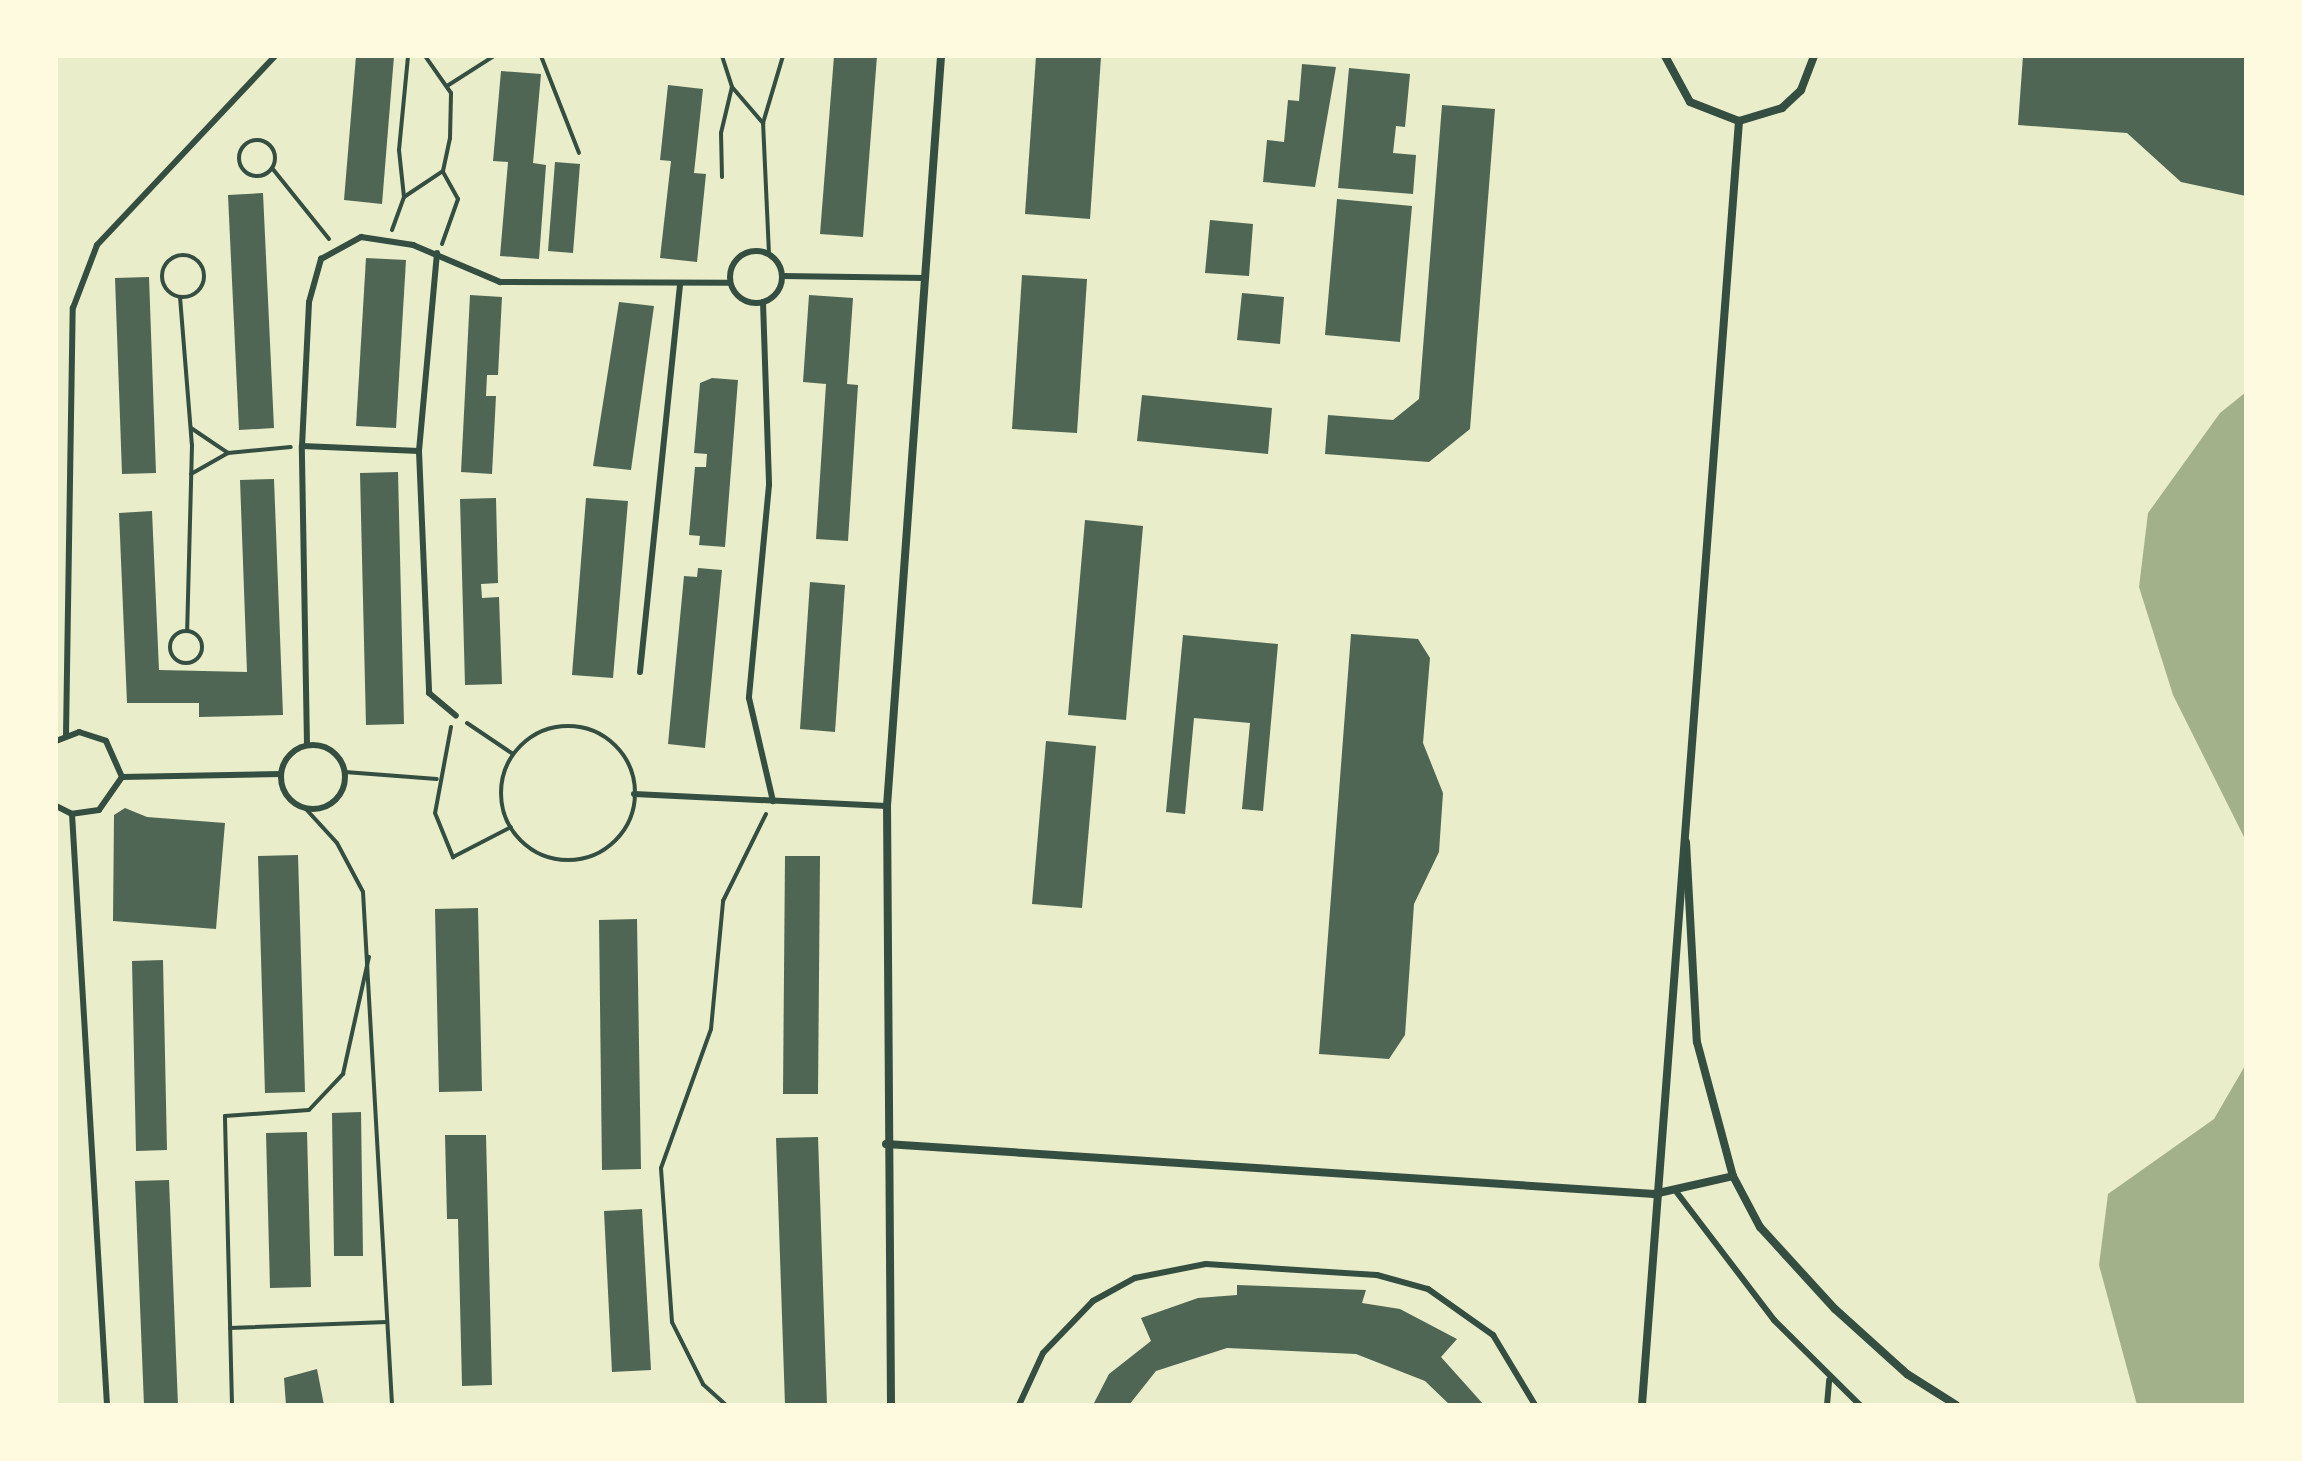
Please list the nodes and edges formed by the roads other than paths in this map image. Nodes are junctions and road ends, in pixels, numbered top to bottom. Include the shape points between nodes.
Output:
1 (275, 56) edge
2 (941, 56) edge
3 (1665, 56) edge
4 (1814, 56) edge
5 (1739, 121) junction
6 (437, 253) junction
7 (782, 276) junction
8 (925, 278) junction
9 (680, 283) junction
10 (730, 283) junction
11 (763, 302) junction
12 (302, 446) junction
13 (419, 451) junction
14 (640, 672) dead end
15 (456, 716) road end
16 (66, 735) junction
17 (56, 741) edge
18 (307, 745) junction
19 (1688, 745) junction
20 (281, 774) junction
21 (122, 777) junction
22 (634, 794) road end
23 (773, 801) junction
24 (887, 806) junction
25 (58, 808) edge
26 (72, 814) junction
27 (886, 1144) junction
28 (1733, 1176) junction
29 (1675, 1190) junction
30 (1654, 1194) junction
31 (1829, 1380) junction
32 (107, 1405) edge
33 (891, 1405) edge
34 (1019, 1405) edge
35 (1535, 1405) edge
36 (1642, 1405) edge
37 (1827, 1405) edge
38 (1860, 1405) edge
39 (1956, 1405) edge

1 - 16 lane via 97,245 73,308
2 - 8 street
3 - 5 street via 1690,102
4 - 5 street via 1801,90 1782,108
5 - 19 street
6 - 9 lane via 500,282
6 - 12 lane via 361,237 321,259 309,302
6 - 13 lane
7 - 8 lane
7 - 10 lane via 769,254 744,254 732,266
7 - 11 lane via 777,292
8 - 24 street
9 - 10 lane
9 - 14 lane
10 - 11 lane via 739,298
11 - 23 lane via 769,485 749,698
12 - 13 lane
12 - 18 lane
13 - 15 lane via 429,693
16 - 17 lane
16 - 21 lane via 106,741
18 - 20 lane via 289,755
18 - 20 lane via 336,754 345,772 335,801 305,808 287,796
19 - 28 street via 1685,901 1697,1042
19 - 30 street
20 - 21 lane
21 - 26 lane via 110,802
22 - 23 lane
23 - 24 lane
24 - 27 street
25 - 26 lane
26 - 32 lane
27 - 30 street
27 - 33 street
28 - 29 street
28 - 39 street via 1760,1227 1835,1309 1907,1374
29 - 30 street
29 - 31 lane via 1774,1320
30 - 36 street
31 - 37 lane
31 - 38 lane
34 - 35 lane via 1043,1353 1093,1301 1135,1278 1206,1264 1377,1275 1428,1289 1493,1335

